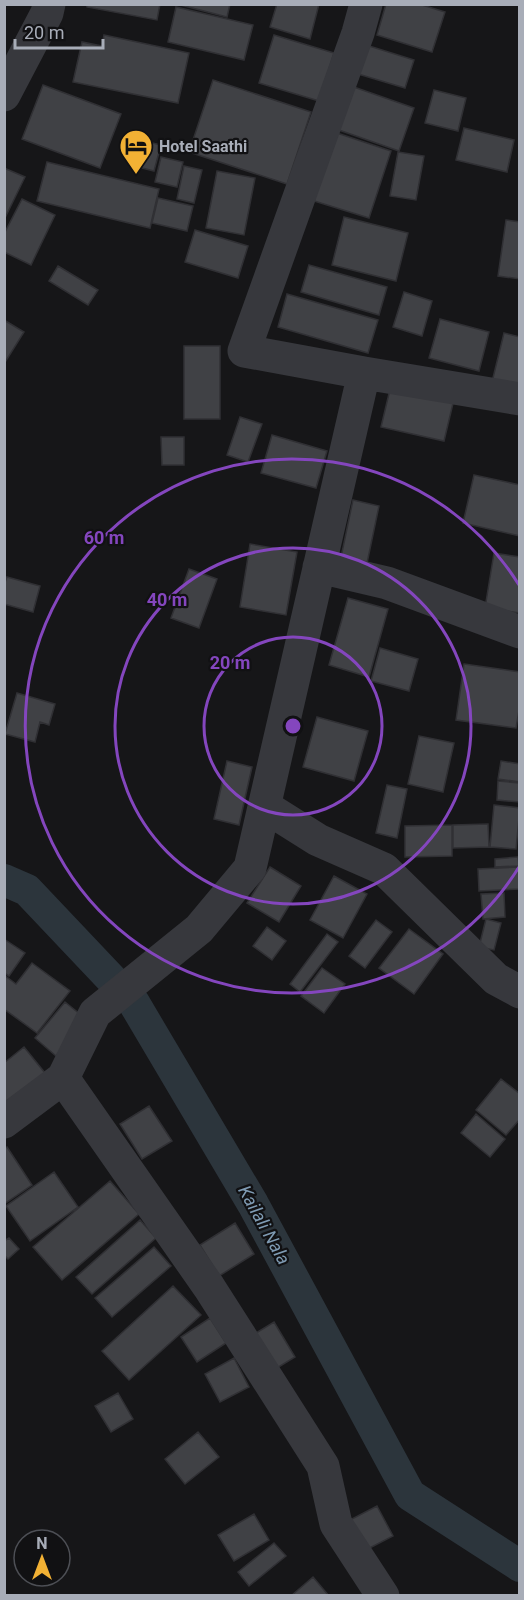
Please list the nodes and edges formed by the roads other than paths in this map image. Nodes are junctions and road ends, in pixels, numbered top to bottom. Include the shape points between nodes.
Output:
1 (49, 4) edge
2 (366, 4) edge
3 (4, 95) edge
4 (364, 373) junction
5 (519, 399) edge
6 (319, 567) junction
7 (519, 632) edge
8 (264, 806) junction
9 (519, 992) edge
10 (63, 1078) junction
11 (4, 1122) edge
12 (383, 1596) edge

1 - 3 street
2 - 4 street via 244,351
4 - 5 street
4 - 6 street
6 - 7 street via 387,583
6 - 8 street
8 - 9 street via 318,840 384,869 496,980
8 - 10 street via 250,868 199,929 94,1014
10 - 11 street
10 - 12 street via 209,1287 323,1466 336,1524

